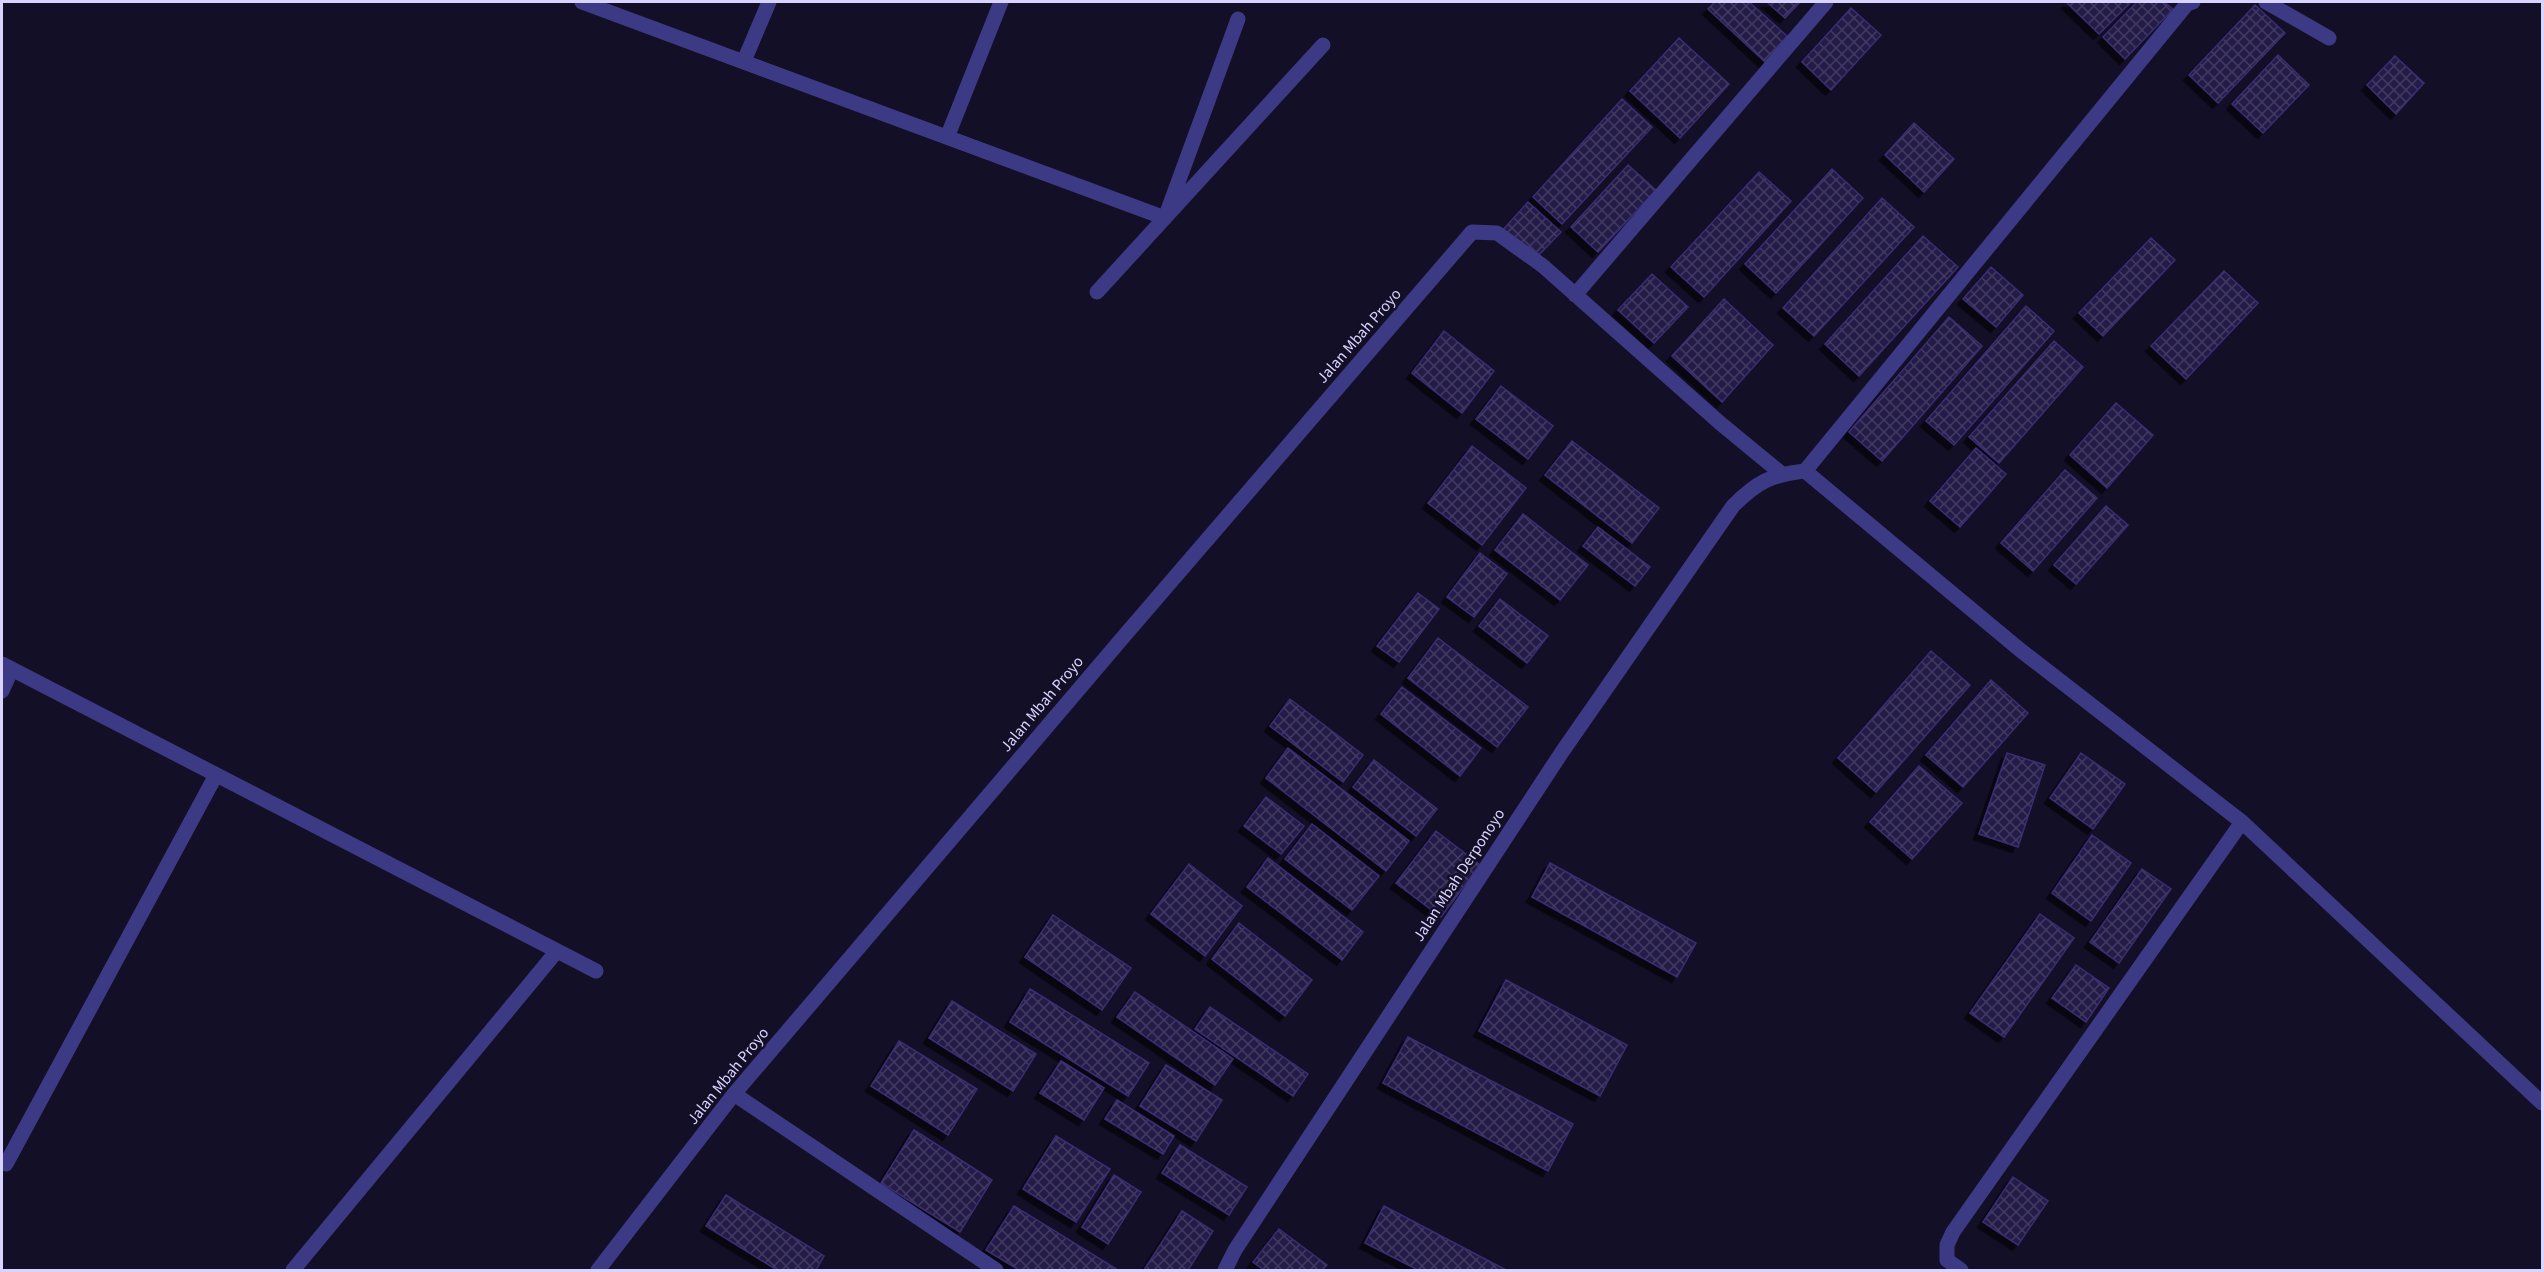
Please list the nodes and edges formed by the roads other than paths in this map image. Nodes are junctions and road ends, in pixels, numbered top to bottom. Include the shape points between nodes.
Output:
1 (582, 2) edge
2 (769, 2) edge
3 (1001, 2) edge
4 (1826, 2) edge
5 (2193, 2) edge
6 (2266, 2) edge
7 (1238, 19) dead end
8 (2329, 38) dead end
9 (1323, 45) dead end
10 (744, 61) junction
11 (948, 135) junction
12 (1165, 218) junction
13 (1097, 292) dead end
14 (1575, 294) junction
15 (1805, 471) junction
16 (1782, 474) junction
17 (7, 667) edge
18 (2, 691) edge
19 (216, 775) junction
20 (2242, 822) junction
21 (557, 951) junction
22 (596, 970) dead end
23 (734, 1094) junction
24 (2542, 1102) edge
25 (6, 1164) dead end
26 (293, 1270) edge
27 (598, 1270) edge
28 (996, 1270) edge
29 (1225, 1270) edge
30 (1961, 1270) edge

1 - 10 street
2 - 10 street
3 - 11 street
4 - 14 street
5 - 15 street via 2187,4
6 - 8 street
7 - 12 street
9 - 12 street
10 - 11 street
11 - 12 street
12 - 13 street
14 - 16 street
14 - 23 street, Jalan Mbah Proyo via 1497,233 1472,232
15 - 16 street, Jalan Mbah Derponoyo
15 - 20 street via 2019,649
16 - 29 street, Jalan Mbah Derponoyo via 1754,486 1732,506 1562,752
17 - 18 street
17 - 19 street
19 - 21 street
19 - 25 street
20 - 24 street
20 - 30 street via 1953,1232 1947,1245 1947,1260
21 - 22 street
21 - 26 street
23 - 27 street, Jalan Mbah Proyo
23 - 28 street

